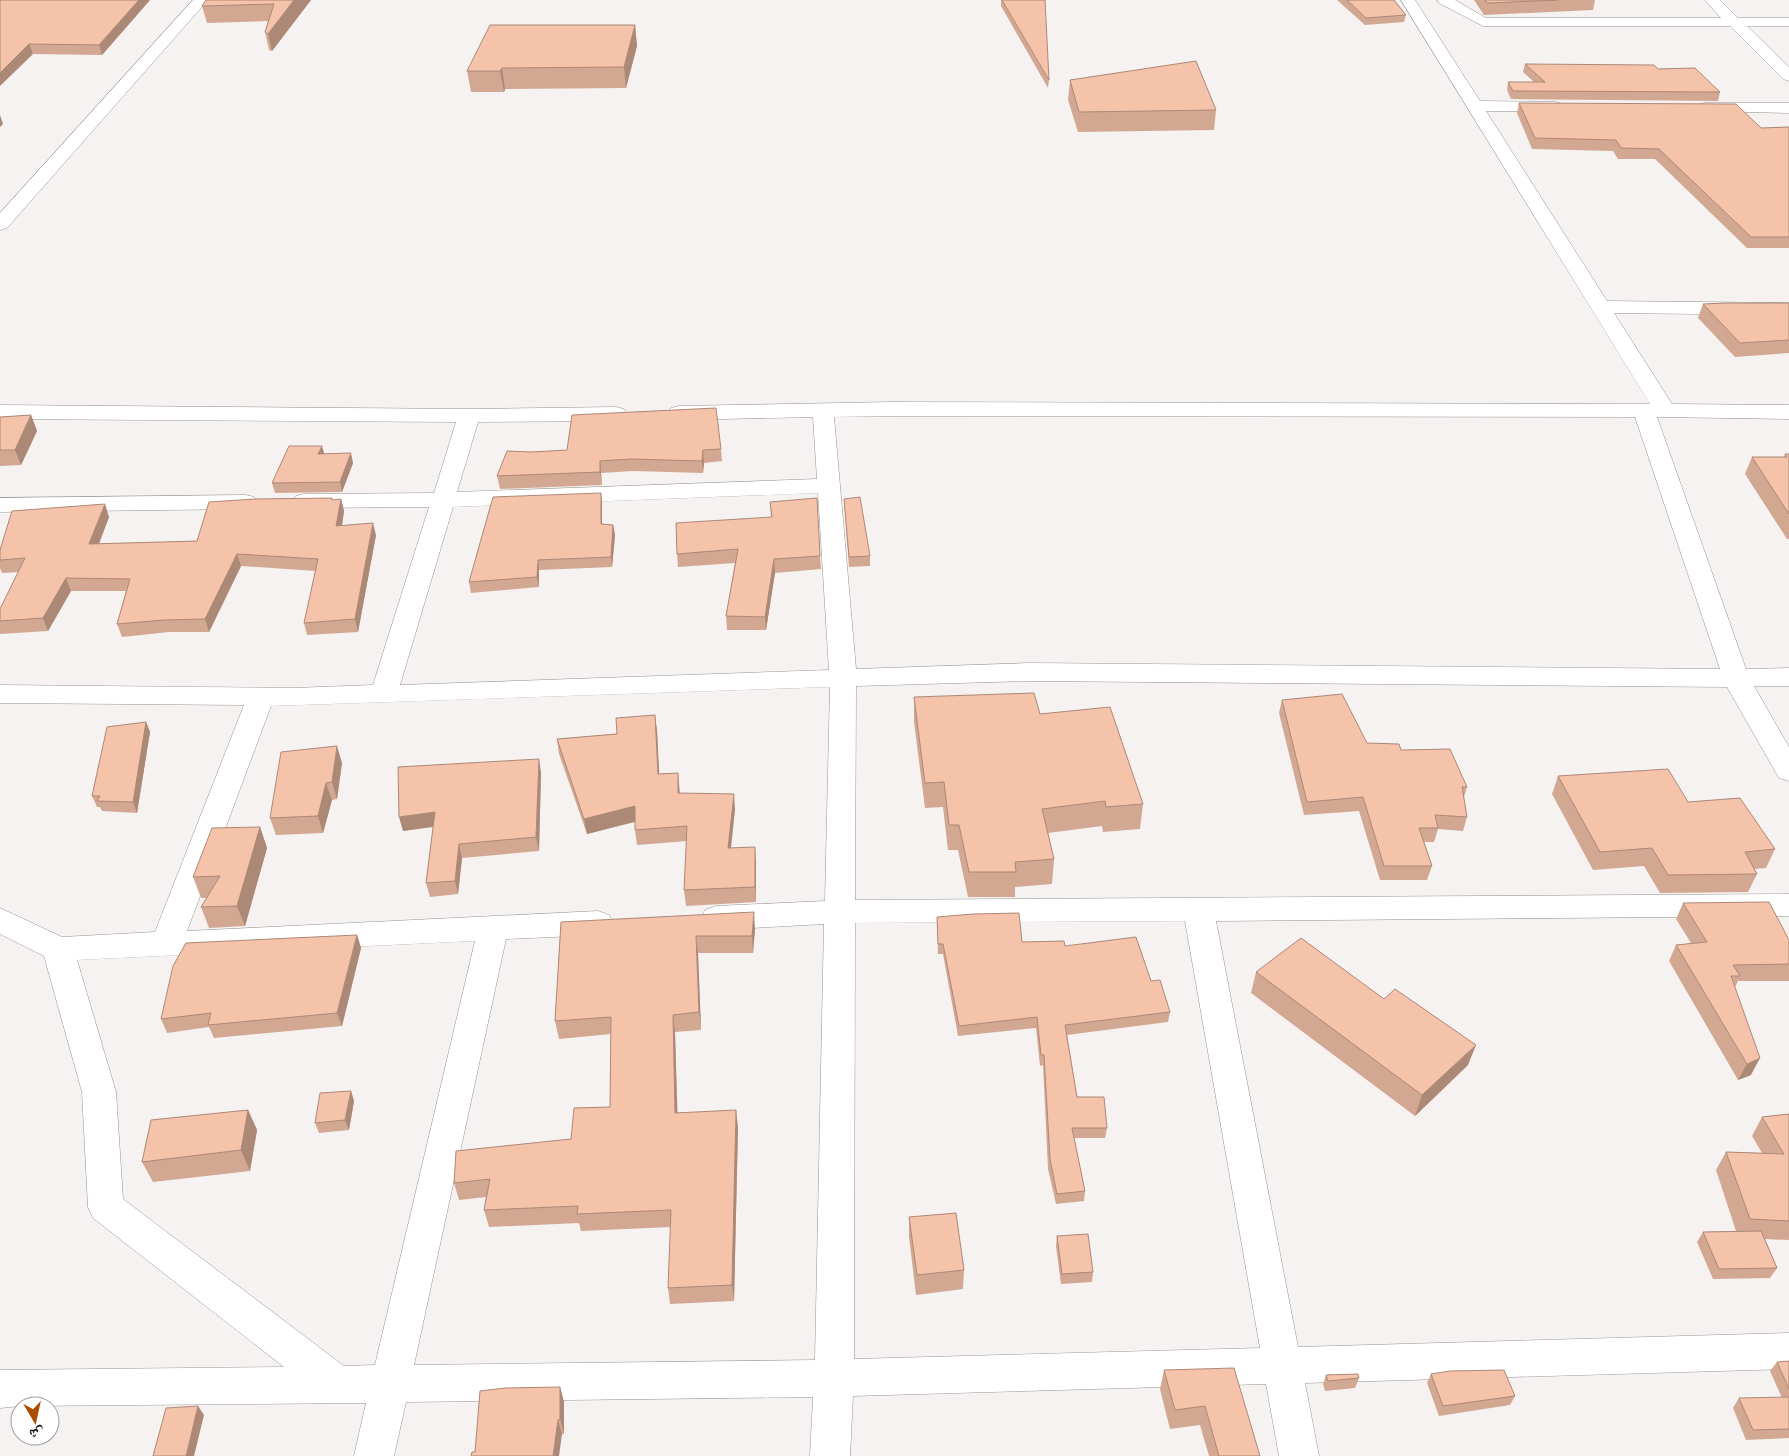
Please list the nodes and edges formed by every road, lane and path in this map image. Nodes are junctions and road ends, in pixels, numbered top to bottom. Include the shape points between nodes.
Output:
1 (201, 0) edge
2 (1408, 0) edge
3 (1444, 0) edge
4 (1712, 0) edge
5 (1733, 22) junction
6 (1789, 22) edge
7 (1789, 76) edge
8 (1475, 106) junction
9 (1573, 107) edge
10 (1691, 108) edge
11 (1789, 108) edge
12 (0, 224) edge
13 (1601, 307) junction
14 (1789, 309) edge
15 (823, 410) junction
16 (1654, 410) junction
17 (0, 412) edge
18 (1789, 412) edge
19 (469, 416) junction
20 (828, 486) junction
21 (443, 500) junction
22 (0, 505) edge
23 (1789, 677) edge
24 (1736, 678) junction
25 (843, 679) junction
26 (0, 694) edge
27 (384, 694) junction
28 (260, 697) junction
29 (1789, 771) edge
30 (1789, 905) edge
31 (1198, 909) junction
32 (839, 912) junction
33 (691, 919) edge
34 (0, 920) edge
35 (622, 922) edge
36 (493, 929) junction
37 (166, 944) junction
38 (58, 949) junction
39 (1789, 1351) edge
40 (1282, 1365) junction
41 (834, 1378) junction
42 (337, 1384) junction
43 (390, 1384) junction
44 (0, 1389) edge
45 (374, 1456) edge
46 (830, 1456) edge
47 (1299, 1456) edge

1 - 12 street
2 - 8 street
3 - 5 street via 1483,22
4 - 5 street
5 - 6 street
5 - 7 street
8 - 9 street
8 - 13 street
10 - 11 street
13 - 14 street
13 - 16 street
15 - 16 street
15 - 19 street
15 - 20 street
16 - 18 street
16 - 24 street
17 - 19 street
19 - 21 street
20 - 21 street
20 - 25 street
21 - 22 street
21 - 27 street
23 - 24 street
24 - 25 street via 1030,672
24 - 29 street
25 - 27 street
25 - 32 street
26 - 28 street
27 - 28 street
28 - 37 street
30 - 31 street
31 - 32 street
31 - 40 street
32 - 33 street
32 - 41 street
34 - 38 street
35 - 36 street
36 - 37 street
36 - 43 street
37 - 38 street
38 - 42 street via 99,1092 106,1207
39 - 40 street
40 - 41 street
40 - 47 street
41 - 43 street
41 - 46 street
42 - 43 street
42 - 44 street
43 - 45 street

